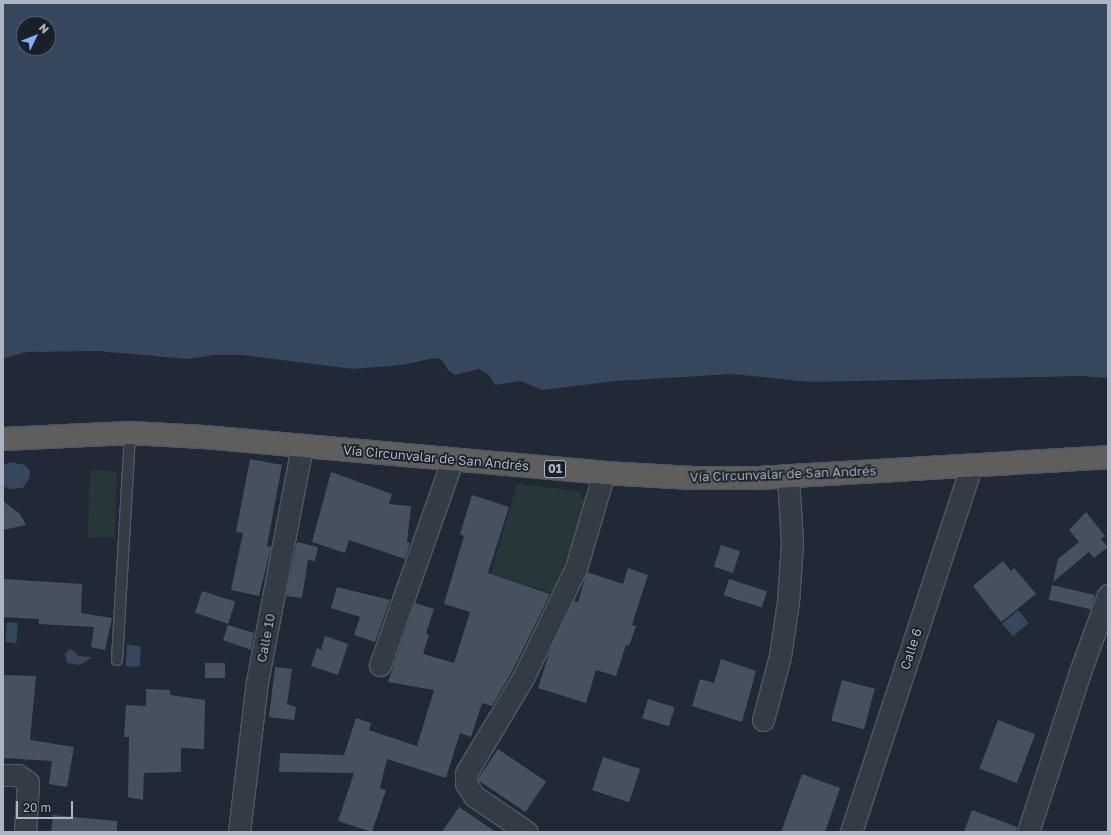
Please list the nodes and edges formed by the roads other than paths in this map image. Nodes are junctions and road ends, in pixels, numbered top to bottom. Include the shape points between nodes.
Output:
1 (130, 433) junction
2 (3, 439) edge
3 (302, 446) junction
4 (1108, 457) edge
5 (452, 460) junction
6 (971, 466) junction
7 (604, 473) junction
8 (788, 476) junction
9 (1108, 595) edge
10 (117, 660) dead end
11 (380, 665) dead end
12 (763, 720) dead end
13 (3, 775) edge
14 (25, 832) edge
15 (240, 832) edge
16 (526, 832) edge
17 (851, 832) edge
18 (1028, 832) edge

1 - 2 highway, Vía Circunvalar de San Andrés / 01
1 - 3 highway, Vía Circunvalar de San Andrés / 01
1 - 10 lane
3 - 5 highway, Vía Circunvalar de San Andrés / 01
3 - 15 street, Calle 10 via 256,690
4 - 6 highway, Vía Circunvalar de San Andrés / 01
5 - 7 highway, Vía Circunvalar de San Andrés / 01
5 - 11 street
6 - 8 highway, Vía Circunvalar de San Andrés / 01
6 - 17 street, Calle 6
7 - 8 highway, Vía Circunvalar de San Andrés / 01 via 693,478
7 - 16 street via 576,568 524,676 466,772 466,783 474,796
8 - 12 street via 792,543 788,602 780,656
9 - 18 street
13 - 14 street via 18,774 28,782

